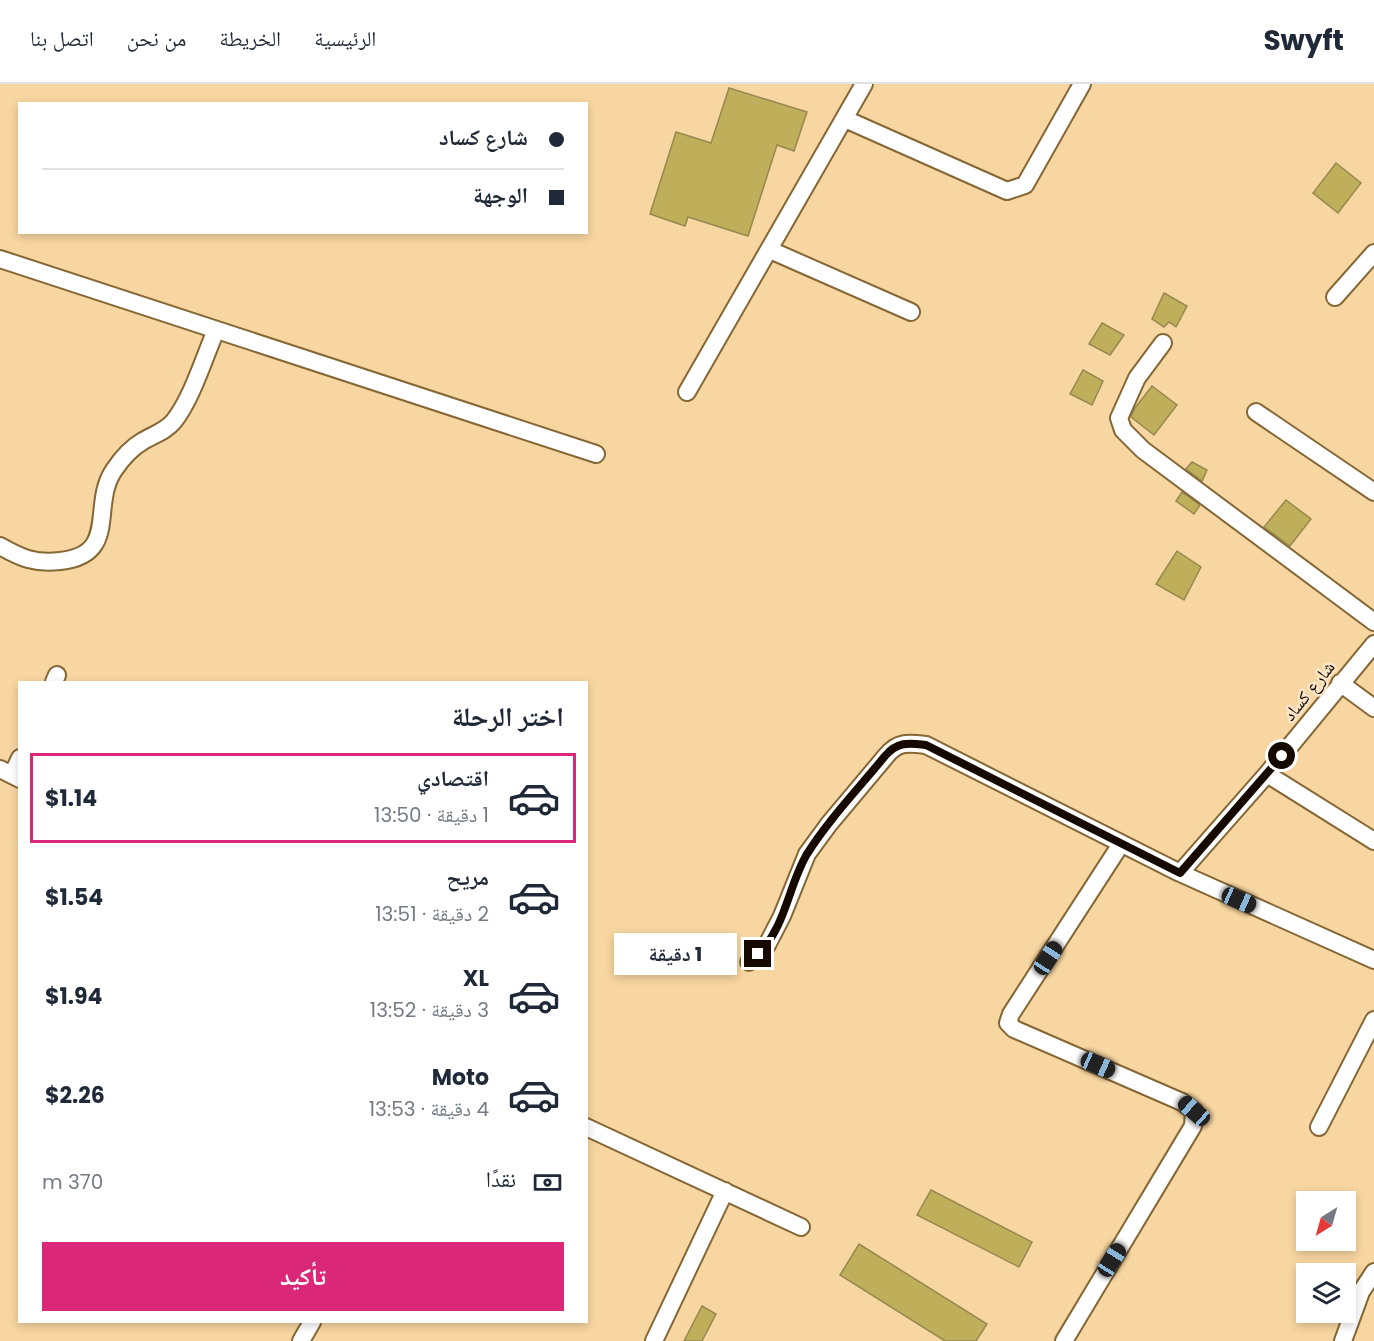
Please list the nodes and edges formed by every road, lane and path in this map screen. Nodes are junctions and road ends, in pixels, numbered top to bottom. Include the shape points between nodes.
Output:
1 (864, 84) edge
2 (1082, 84) edge
3 (845, 119) junction
4 (770, 250) junction
5 (1374, 253) edge
6 (0, 259) edge
7 (1335, 297) dead end
8 (911, 312) dead end
9 (216, 330) junction
10 (1164, 343) dead end
11 (687, 392) dead end
12 (1256, 412) dead end
13 (596, 454) dead end
14 (1374, 492) edge
15 (0, 546) edge
16 (1374, 622) edge
17 (1374, 644) edge
18 (1340, 683) junction
19 (1374, 708) edge
20 (18, 761) edge
21 (10, 774) edge
22 (1267, 774) junction
23 (1374, 841) edge
24 (1121, 844) junction
25 (1180, 873) junction
26 (1374, 960) edge
27 (749, 962) dead end
28 (1374, 1020) edge
29 (1319, 1127) dead end
30 (588, 1128) edge
31 (725, 1191) junction
32 (801, 1227) dead end
33 (1374, 1272) edge
34 (311, 1323) edge
35 (301, 1341) edge
36 (654, 1341) edge
37 (1064, 1341) edge
38 (1343, 1341) edge

1 - 3 street
2 - 3 street via 1025,185 1016,190 1007,191
3 - 4 street
4 - 8 street
4 - 11 street
5 - 7 street
6 - 9 street
9 - 13 street
9 - 15 street via 173,422 126,454 112,471 105,490 100,532 88,554 74,560 42,563 28,561
10 - 16 street via 1137,378 1119,418 1123,430 1143,450
12 - 14 street
17 - 18 street, شارع كساد
18 - 19 street
18 - 22 street, شارع كساد
20 - 21 street
22 - 23 street
22 - 25 street, شارع كساد
24 - 25 street
24 - 27 street via 926,745 902,743 885,756 807,854 767,945
24 - 37 street via 1008,1023 1182,1102 1194,1111 1193,1126
25 - 26 street
28 - 29 street
30 - 31 street
31 - 32 street
31 - 36 street
33 - 38 street via 1361,1292
34 - 35 street

